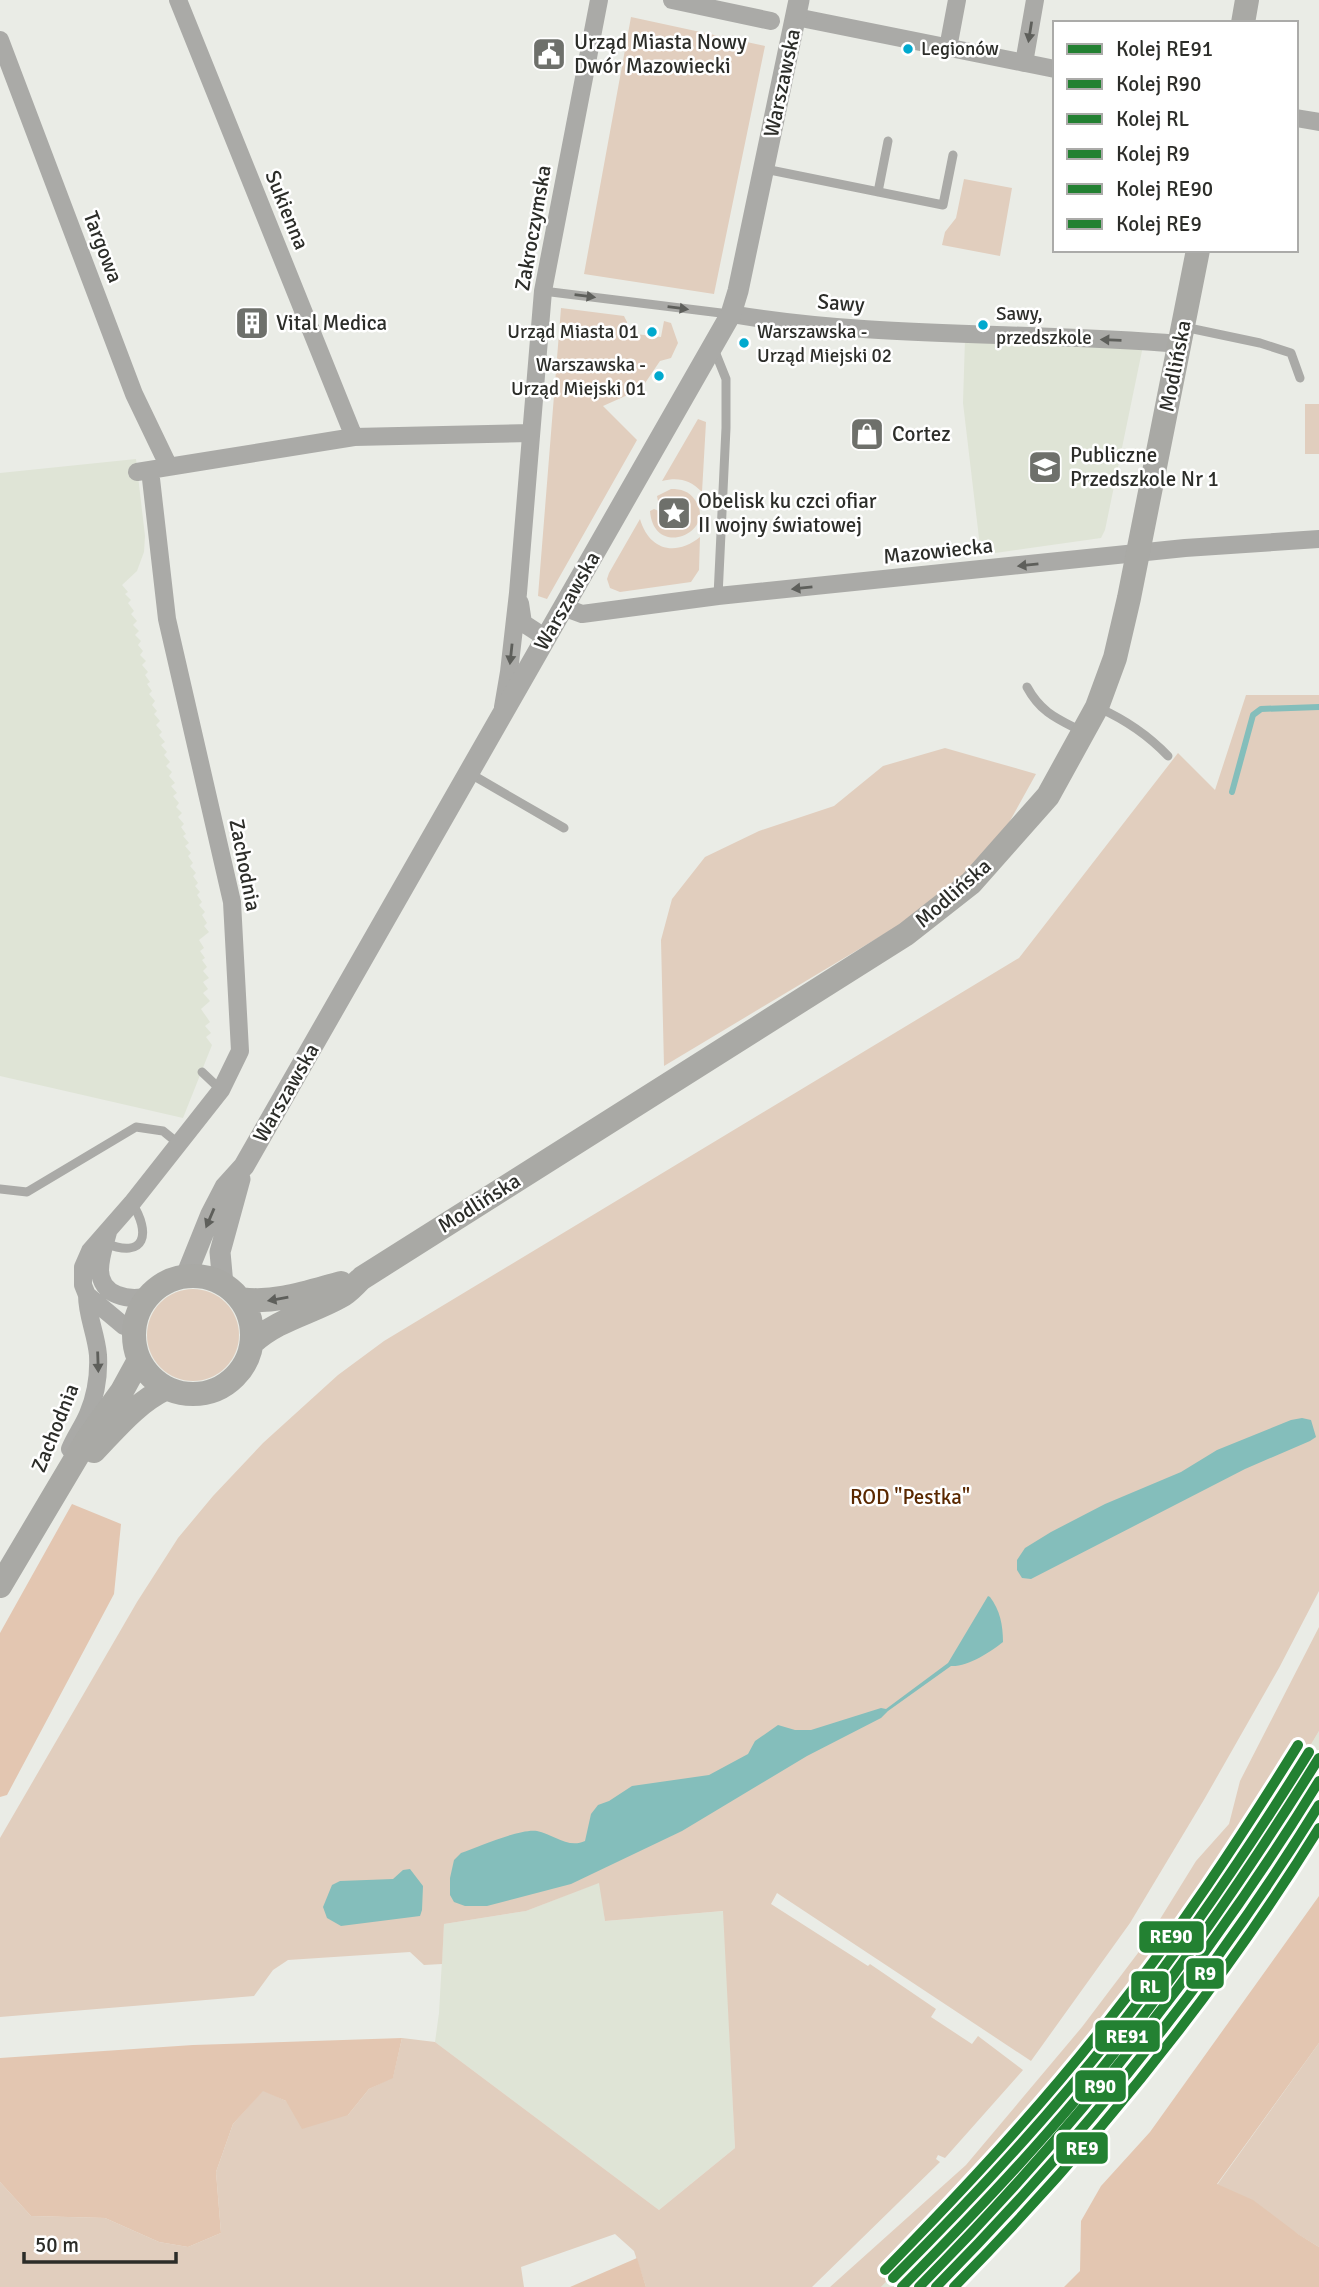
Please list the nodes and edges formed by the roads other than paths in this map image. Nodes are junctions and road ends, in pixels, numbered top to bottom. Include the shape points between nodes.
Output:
1 (178, 0) edge
2 (599, 0) edge
3 (672, 0) edge
4 (957, 0) edge
5 (1035, 0) edge
6 (1247, 0) edge
7 (797, 9) edge
8 (771, 21) dead end
9 (1243, 21) edge
10 (0, 40) edge
11 (948, 48) junction
12 (1024, 63) junction
13 (1053, 69) edge
14 (1298, 118) edge
15 (1319, 122) edge
16 (888, 141) dead end
17 (953, 155) dead end
18 (764, 169) junction
19 (878, 192) junction
20 (1198, 252) edge
21 (543, 292) junction
22 (731, 314) junction
23 (1181, 336) junction
24 (713, 345) junction
25 (1300, 378) dead end
26 (531, 433) junction
27 (354, 437) junction
28 (169, 467) junction
29 (1319, 539) edge
30 (1138, 553) junction
31 (518, 593) junction
32 (718, 596) junction
33 (563, 607) junction
34 (546, 638) junction
35 (1027, 687) dead end
36 (1097, 707) junction
37 (502, 715) junction
38 (1084, 733) junction
39 (1168, 756) dead end
40 (468, 773) junction
41 (564, 828) dead end
42 (202, 1072) dead end
43 (221, 1090) junction
44 (179, 1144) junction
45 (244, 1167) junction
46 (0, 1188) edge
47 (132, 1203) junction
48 (107, 1237) junction
49 (187, 1276) junction
50 (362, 1278) junction
51 (232, 1292) junction
52 (87, 1296) junction
53 (149, 1296) junction
54 (134, 1330) junction
55 (252, 1343) junction
56 (139, 1360) junction
57 (167, 1388) junction
58 (53, 1496) junction
59 (0, 1586) edge

1 - 27 street, Sukienna
2 - 21 street, Zakroczymska
3 - 8 street
4 - 11 street
5 -> 12 street
6 - 9 main road
7 - 11 street
7 - 18 street, Warszawska
10 - 28 street, Targowa via 134,394
11 - 12 street
12 - 13 street
14 - 15 street
16 - 19 lane
17 - 19 lane via 943,205
18 - 19 lane
18 - 22 street, Warszawska
20 - 23 main road, Modlińska
21 -> 22 lane, Sawy
21 - 26 street, Zakroczymska
23 -> 22 street, Sawy via 920,332
22 - 24 street, Warszawska
23 - 25 lane via 1260,343 1291,353
23 - 30 main road, Modlińska
24 - 32 lane via 726,379
24 - 33 street, Warszawska
26 - 27 street
26 - 31 street, Zakroczymska
27 - 28 street
28 - 43 street, Zachodnia via 143,471 167,619 232,902 240,1051
29 - 30 street, Mazowiecka
30 -> 32 street, Mazowiecka
30 - 36 main road, Modlińska via 1115,658
31 - 34 street, Zakroczymska via 523,623
31 -> 37 street, Zakroczymska
32 - 33 street, Mazowiecka via 582,614
33 - 34 street, Warszawska
34 - 37 street, Warszawska
35 - 38 lane via 1035,702 1052,716
36 - 38 main road, Modlińska
36 - 39 lane via 1125,720
37 - 40 street, Warszawska
38 - 50 main road, Modlińska via 1040,806 971,883 906,934
40 - 41 lane
40 - 45 street, Warszawska
42 - 43 lane
43 - 44 street, Zachodnia
44 - 46 lane via 163,1131 135,1127 27,1192
44 - 47 street, Zachodnia
45 -> 49 street, Warszawska via 215,1205
45 - 51 street, Warszawska via 220,1252
47 - 48 street, Zachodnia
47 - 48 lane via 142,1224 140,1240 127,1250
48 - 52 street, Zachodnia via 90,1251 83,1267
48 - 53 street via 100,1272 107,1290 135,1300
49 - 51 main road via 202,1277
49 - 53 main road via 171,1280
50 -> 51 main road, Modlińska via 278,1300 256,1302
50 - 55 main road, Modlińska via 344,1295 275,1326
51 - 55 main road via 250,1320
52 - 54 street
52 -> 58 street, Zachodnia via 97,1345 98,1381
53 - 54 main road
54 - 56 main road
55 - 57 main road via 241,1371 217,1390 187,1394
56 - 57 main road via 147,1373
56 - 58 main road
57 - 58 main road via 138,1406
58 - 59 main road

